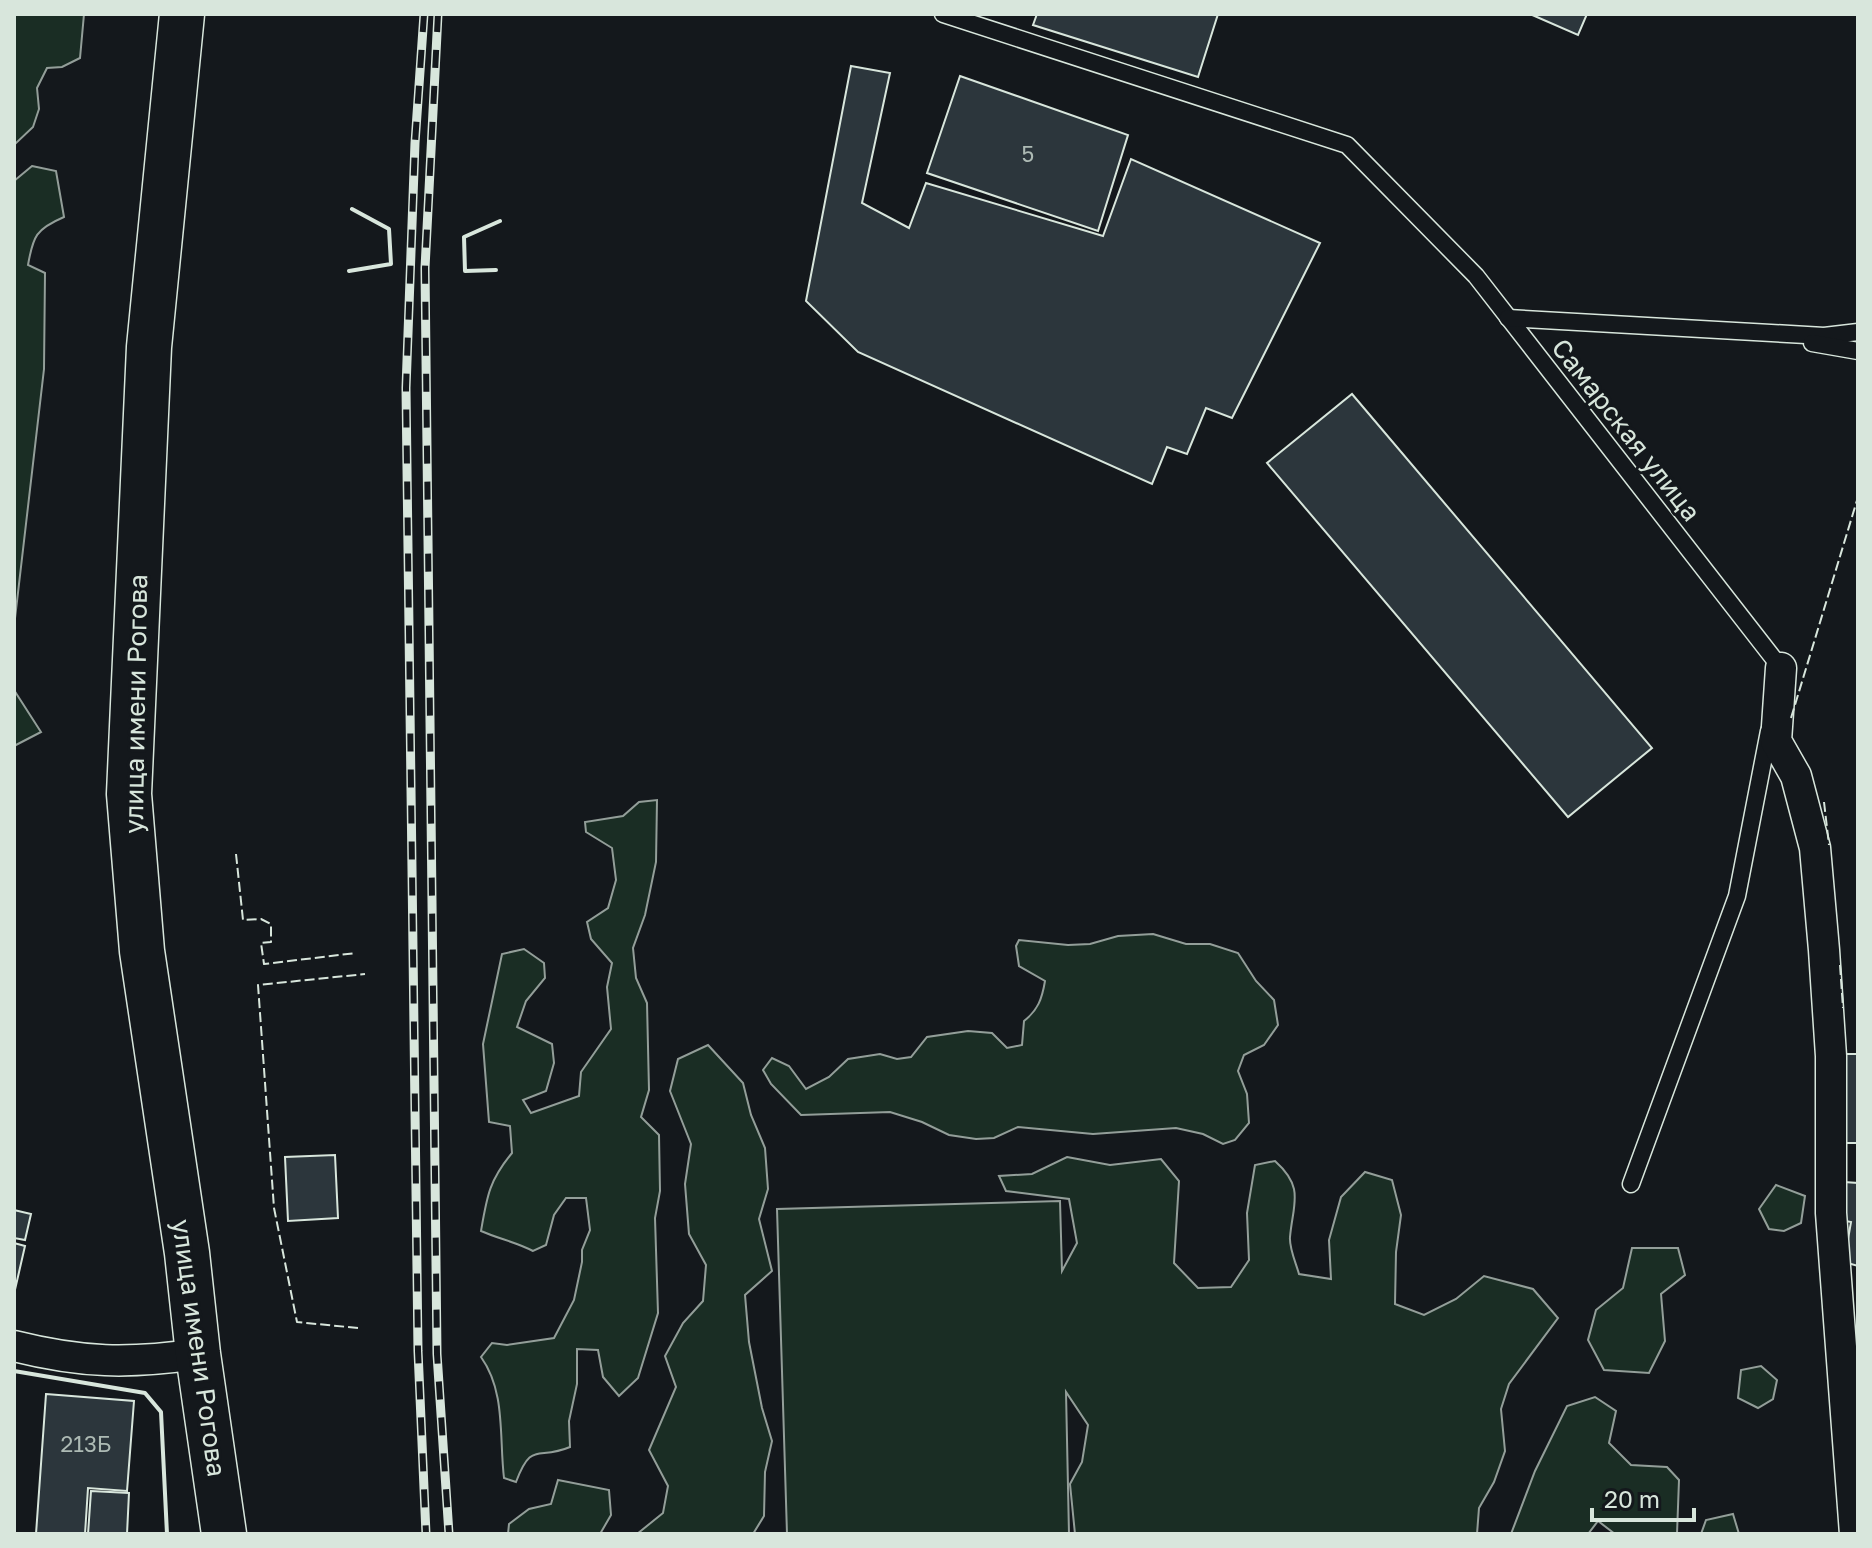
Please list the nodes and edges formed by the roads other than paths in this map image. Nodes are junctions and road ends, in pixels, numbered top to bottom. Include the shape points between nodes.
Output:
1 (182, 14) edge
2 (943, 14) edge
3 (1508, 318) junction
4 (1858, 332) edge
5 (1770, 334) junction
6 (1858, 351) edge
7 (1781, 668) junction
8 (1631, 1184) dead end
9 (14, 1346) edge
10 (198, 1354) junction
11 (224, 1534) edge
12 (1855, 1534) edge

1 - 10 main road, улица имени Рогова via 149,347 129,794 142,951
2 - 3 lane, Самарская улица via 1347,145 1476,276
3 - 5 lane
3 - 7 lane, Самарская улица
4 - 5 lane
5 - 6 lane
7 - 8 lane via 1737,896
7 - 12 street via 1776,741 1796,776 1815,848 1823,935 1831,1056 1831,1213
9 - 10 street via 102,1361
10 - 11 main road, улица имени Рогова

